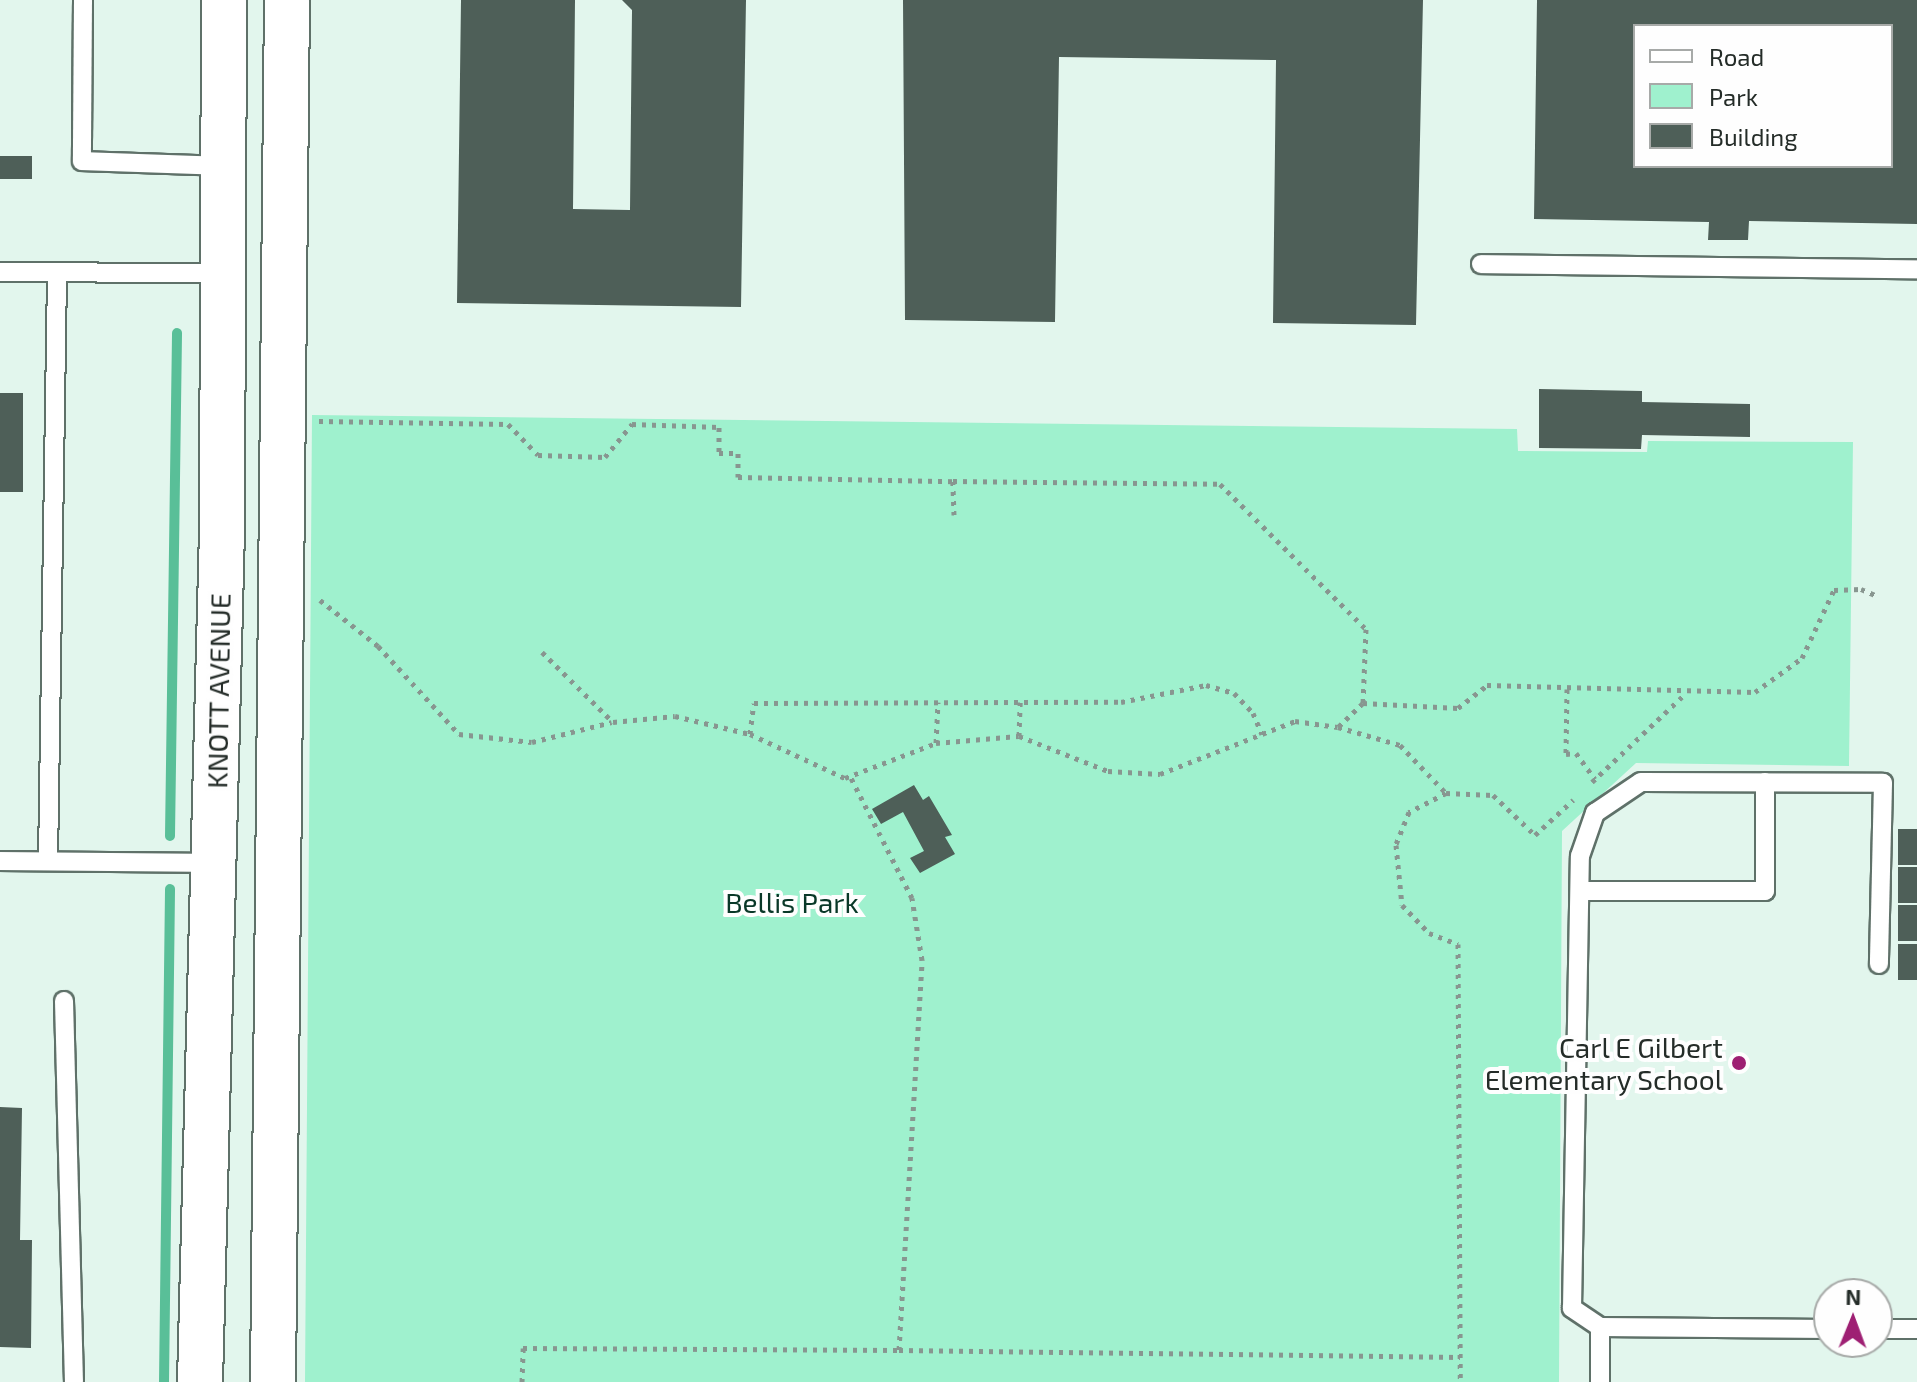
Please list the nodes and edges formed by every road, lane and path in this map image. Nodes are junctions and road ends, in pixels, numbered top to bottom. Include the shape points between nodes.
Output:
1 (83, 0) edge
2 (224, 0) edge
3 (287, 0) edge
4 (224, 166) junction
5 (1481, 264) dead end
6 (1917, 269) edge
7 (0, 272) edge
8 (57, 272) junction
9 (223, 273) junction
10 (318, 436) dead end
11 (953, 481) junction
12 (954, 515) dead end
13 (1875, 595) dead end
14 (316, 613) dead end
15 (542, 652) dead end
16 (1567, 689) junction
17 (1685, 694) junction
18 (938, 702) junction
19 (1020, 702) junction
20 (1363, 703) junction
21 (613, 722) junction
22 (1338, 727) junction
23 (750, 734) junction
24 (1262, 734) junction
25 (1019, 736) junction
26 (936, 743) junction
27 (850, 776) junction
28 (1595, 779) junction
29 (1765, 782) junction
30 (1446, 793) junction
31 (0, 861) edge
32 (48, 861) junction
33 (213, 863) junction
34 (278, 866) junction
35 (1580, 891) junction
36 (1879, 964) dead end
37 (64, 1001) dead end
38 (1600, 1327) junction
39 (1813, 1329) edge
40 (1893, 1329) edge
41 (1917, 1329) edge
42 (899, 1350) junction
43 (1460, 1357) junction
44 (74, 1382) edge
45 (200, 1382) edge
46 (273, 1382) edge
47 (522, 1382) edge
48 (1460, 1382) edge
49 (1600, 1382) edge

1 - 4 lane via 82,161
2 - 4 main road, KNOTT AVENUE
3 - 34 main road
4 - 9 main road, KNOTT AVENUE
5 - 6 lane
7 - 8 lane
8 - 9 lane
8 - 32 lane
9 - 33 main road, KNOTT AVENUE
10 - 11 path via 318,421 508,424 538,455 605,457 632,424 719,427 719,453 738,453 738,477
11 - 12 path
11 - 20 path via 1220,484 1366,629
13 - 17 path via 1861,589 1834,590 1802,658 1755,692
14 - 21 path via 316,597 378,646 459,734 532,742
15 - 21 path
16 - 17 path
16 - 20 path via 1487,685 1458,708
16 - 28 path via 1566,754 1576,753
17 - 28 path
18 - 19 path
18 - 23 path via 754,703
18 - 26 path
19 - 24 path via 1121,702 1206,685 1234,693 1253,713
19 - 25 path
20 - 22 path
21 - 23 path via 675,716
22 - 24 path via 1295,721
22 - 30 path via 1400,745
23 - 27 path
24 - 25 path via 1160,774 1108,771
25 - 26 path
26 - 27 path
27 - 42 path via 912,898 922,960
28 - 30 path via 1535,835 1493,795
29 - 35 lane via 1641,782 1595,813 1580,856
29 - 35 lane via 1765,891
29 - 36 lane via 1883,783
30 - 43 path via 1409,812 1396,845 1402,905 1429,933 1458,944
31 - 32 lane
32 - 33 lane
33 - 34 main road
33 - 45 main road, KNOTT AVENUE
34 - 46 main road
35 - 38 lane via 1572,1308
37 - 44 lane
38 - 39 lane
38 - 49 lane
40 - 41 lane
42 - 43 path
42 - 47 path via 523,1348
43 - 48 path

